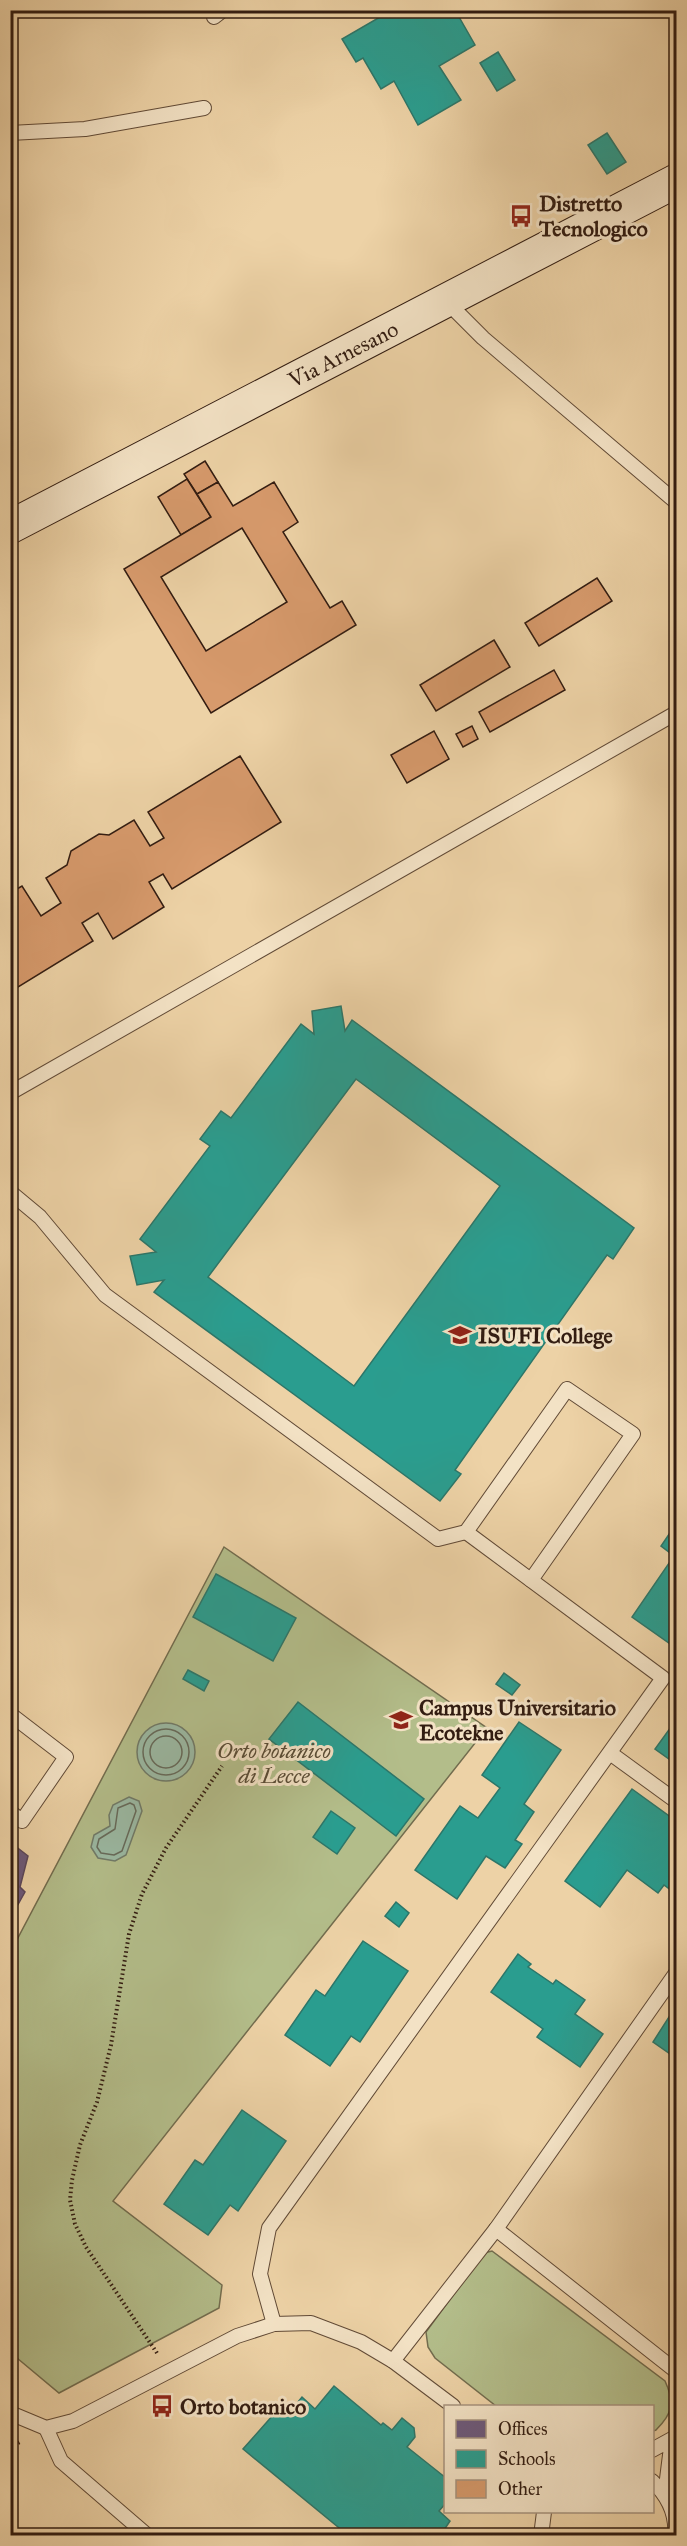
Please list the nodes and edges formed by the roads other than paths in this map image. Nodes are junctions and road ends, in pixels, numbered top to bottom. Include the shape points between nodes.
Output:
1 (204, 108) dead end
2 (10, 133) edge
3 (676, 181) edge
4 (446, 301) junction
5 (676, 502) edge
6 (10, 527) edge
7 (676, 713) edge
8 (10, 1093) edge
9 (10, 1192) edge
10 (466, 1532) junction
11 (531, 1580) junction
12 (10, 1714) edge
13 (610, 1753) junction
14 (676, 1801) edge
15 (10, 1812) edge
16 (676, 1973) edge
17 (496, 2229) junction
18 (274, 2324) junction
19 (393, 2361) junction
20 (676, 2371) edge
21 (452, 2405) edge
22 (10, 2413) edge
23 (46, 2428) junction
24 (674, 2435) edge
25 (654, 2449) edge
26 (654, 2483) edge
27 (665, 2496) junction
28 (544, 2513) edge
29 (676, 2531) edge
30 (148, 2535) edge
31 (541, 2535) edge

1 - 2 lane via 85,129
3 - 4 main road, Via Arnesano
4 - 5 lane via 483,338
4 - 6 main road, Via Arnesano
7 - 8 lane
9 - 10 lane via 40,1217 105,1295 438,1539
10 - 11 lane
10 - 11 lane via 567,1389 633,1434
11 - 13 lane via 663,1678
12 - 15 lane via 66,1757 22,1821
13 - 14 lane
13 - 18 lane via 269,2228 260,2274
16 - 17 lane
17 - 19 lane
17 - 20 lane
18 - 19 lane via 311,2322 361,2342
18 - 23 lane via 237,2336 73,2421
19 - 21 lane
22 - 23 lane
23 - 30 lane via 61,2461
24 - 25 lane
24 - 27 lane
26 - 27 lane
27 - 29 lane via 673,2511
28 - 31 lane

